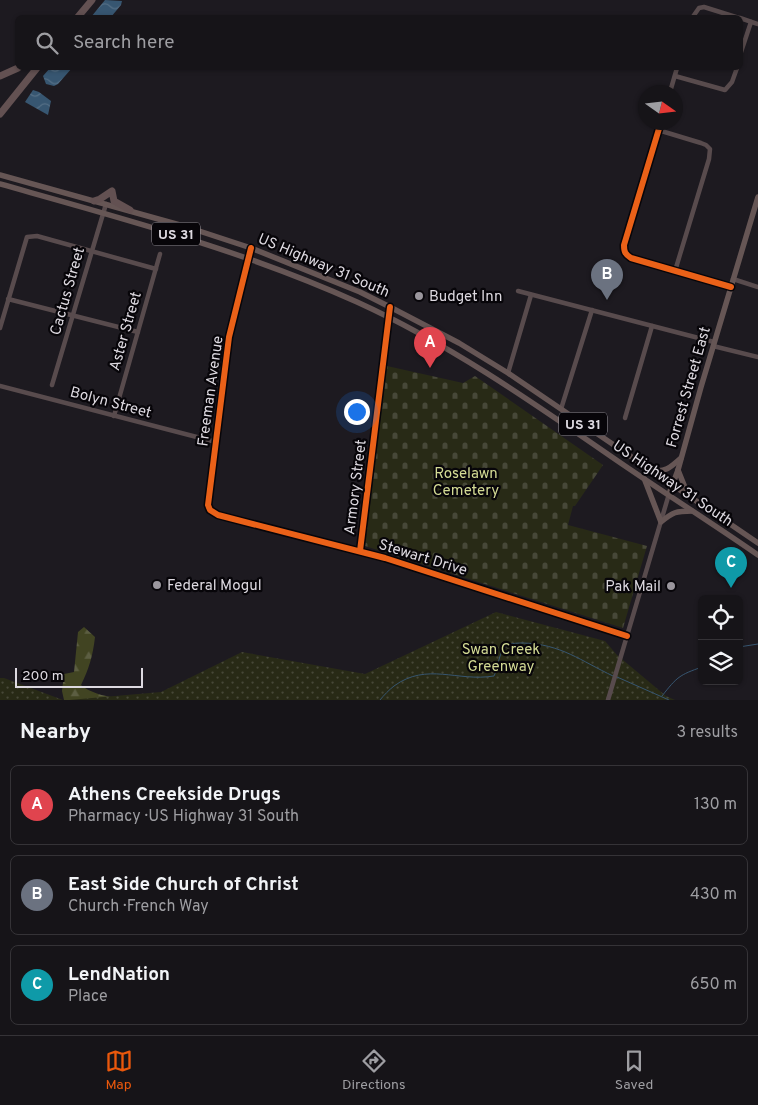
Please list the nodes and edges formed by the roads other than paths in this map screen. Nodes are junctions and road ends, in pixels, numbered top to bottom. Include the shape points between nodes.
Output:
1 (92, 0) edge
2 (80, 15) edge
3 (694, 15) edge
4 (730, 15) edge
5 (743, 19) edge
6 (751, 22) junction
7 (758, 24) edge
8 (743, 46) edge
9 (15, 69) edge
10 (35, 70) edge
11 (676, 70) edge
12 (736, 70) edge
13 (0, 76) edge
14 (675, 76) junction
15 (672, 85) edge
16 (0, 114) edge
17 (658, 130) joint
18 (0, 175) edge
19 (0, 184) edge
20 (758, 197) edge
21 (94, 200) junction
22 (106, 204) junction
23 (130, 210) junction
24 (102, 213) junction
25 (755, 218) edge
26 (251, 248) junction
27 (92, 251) junction
28 (160, 254) dead end
29 (249, 258) junction
30 (156, 268) junction
31 (675, 271) junction
32 (733, 280) junction
33 (758, 286) edge
34 (731, 287) junction
35 (518, 291) dead end
36 (531, 295) junction
37 (8, 299) junction
38 (390, 307) junction
39 (592, 310) junction
40 (72, 315) junction
41 (390, 318) junction
42 (652, 326) junction
43 (0, 328) edge
44 (138, 332) junction
45 (714, 344) junction
46 (758, 357) edge
47 (508, 373) junction
48 (52, 385) dead end
49 (0, 386) edge
50 (561, 409) junction
51 (114, 416) junction
52 (625, 418) dead end
53 (216, 442) junction
54 (681, 458) junction
55 (650, 469) junction
56 (678, 470) junction
57 (644, 478) junction
58 (673, 485) junction
59 (669, 494) junction
60 (689, 496) junction
61 (210, 510) joint
62 (693, 511) junction
63 (661, 522) junction
64 (758, 543) edge
65 (360, 551) junction
66 (758, 555) edge
67 (627, 636) junction
68 (608, 700) edge

1 - 2 highway
3 - 4 street via 704,7
5 - 6 street
6 - 7 street
6 - 8 street
9 - 13 highway
10 - 16 highway
11 - 14 street
12 - 14 street via 725,90
14 - 15 street
17 - 31 street via 624,250 631,258
17 - 31 street via 701,142 710,149
18 - 21 main road, US Highway 31 South / US 31
19 - 24 main road, US Highway 31 South / US 31
20 - 25 main road, Forrest Street East
21 - 22 main road, US Highway 31 South / US 31
21 - 23 highway via 112,191 114,201
22 - 23 main road, US Highway 31 South / US 31
22 - 24 street, Cactus Street
23 - 26 main road, US Highway 31 South / US 31
24 - 27 street, Cactus Street
24 - 29 main road, US Highway 31 South / US 31
25 - 32 main road, Forrest Street East
26 - 29 street, Freeman Avenue
26 - 38 main road, US Highway 31 South / US 31
27 - 30 street
27 - 37 street via 37,236 27,237
27 - 40 street, Cactus Street
28 - 30 street, Aster Street
29 - 41 main road, US Highway 31 South / US 31
29 - 53 street, Freeman Avenue via 229,337
30 - 44 street, Aster Street
31 - 34 street
32 - 33 street
32 - 34 main road, Forrest Street East
34 - 45 main road, Forrest Street East
35 - 36 street
36 - 39 street
36 - 47 street
37 - 40 street
37 - 43 street
38 - 41 street, Armory Street
38 - 47 main road, US Highway 31 South / US 31
39 - 42 street
39 - 50 street
40 - 44 street
40 - 48 street, Cactus Street
41 - 57 main road, US Highway 31 South / US 31 via 478,367
41 - 65 street, Armory Street
42 - 45 street
42 - 52 street
44 - 51 street, Aster Street
45 - 46 street
45 - 54 main road, Forrest Street East
47 - 50 main road, US Highway 31 South / US 31
49 - 51 street, Bolyn Street
50 - 55 main road, US Highway 31 South / US 31
51 - 53 street, Bolyn Street
53 - 61 street, Freeman Avenue
54 - 55 main road via 664,470
54 - 56 main road, Forrest Street East
55 - 58 main road, US Highway 31 South / US 31
56 - 58 main road, Forrest Street East
56 - 60 main road
57 - 59 main road, US Highway 31 South / US 31
57 - 63 main road
58 - 59 main road, Forrest Street East
58 - 60 main road, US Highway 31 South / US 31
59 - 62 main road, US Highway 31 South / US 31
59 - 63 street, Forrest Street East
60 - 64 main road, US Highway 31 South / US 31
61 - 65 street, Stewart Drive via 218,515
62 - 63 main road via 677,511
62 - 66 main road, US Highway 31 South / US 31
63 - 67 street, Forrest Street East
65 - 67 street, Stewart Drive
67 - 68 street, Forrest Street East

